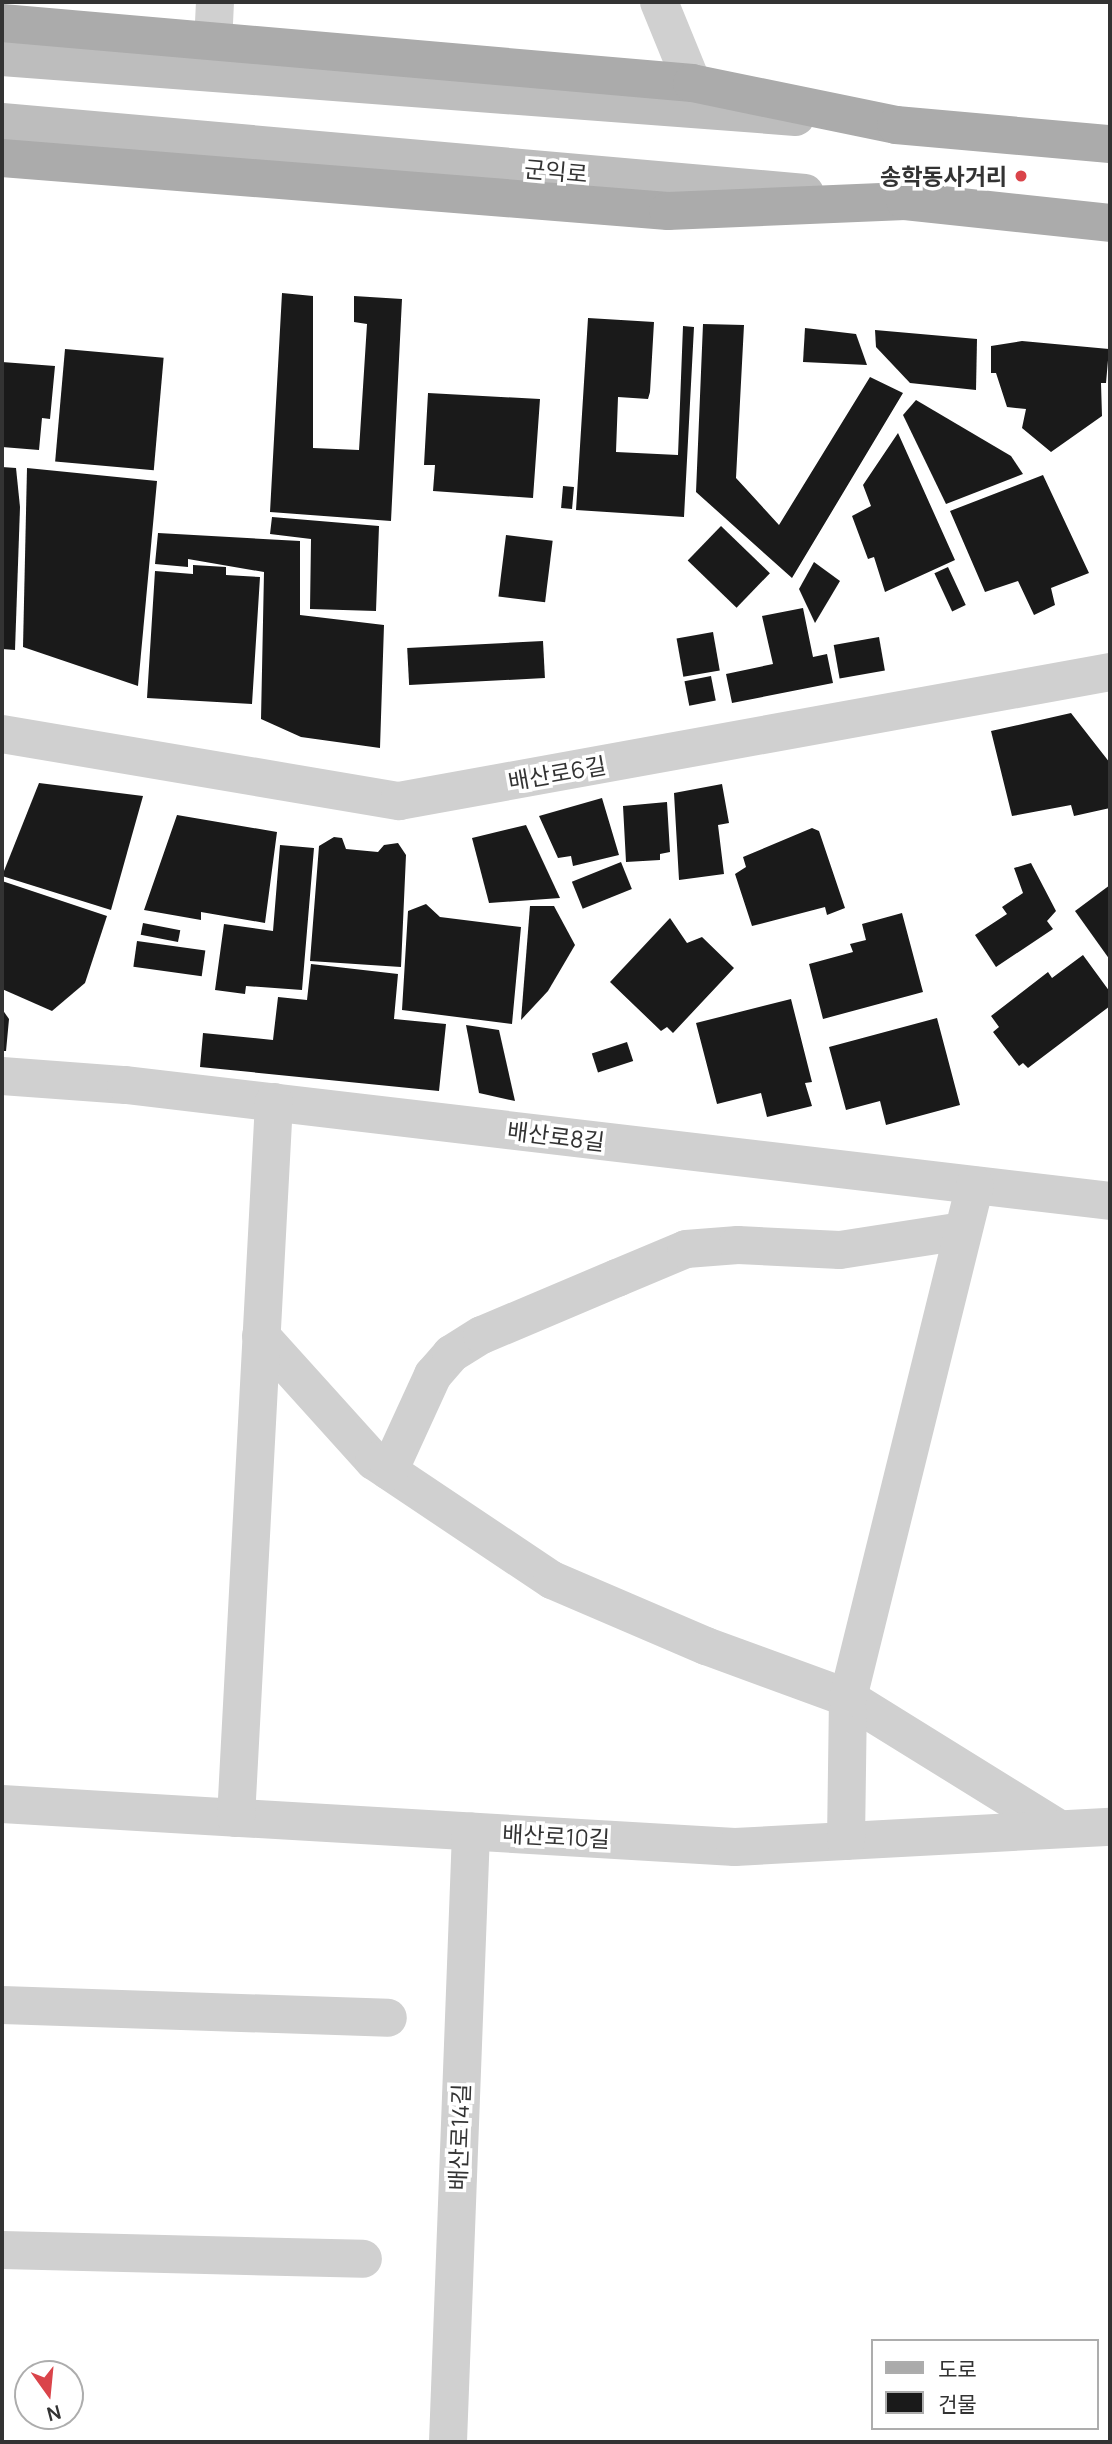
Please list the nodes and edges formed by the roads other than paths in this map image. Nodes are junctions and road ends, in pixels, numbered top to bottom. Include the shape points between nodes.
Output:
1 (215, 2) edge
2 (659, 2) edge
3 (2, 23) edge
4 (213, 44) junction
5 (2, 57) edge
6 (692, 83) junction
7 (2, 122) edge
8 (896, 125) junction
9 (1110, 144) edge
10 (2, 158) edge
11 (905, 201) junction
12 (1110, 223) edge
13 (1110, 672) edge
14 (2, 734) edge
15 (2, 1076) edge
16 (274, 1102) junction
17 (975, 1185) junction
18 (1110, 1201) edge
19 (963, 1231) junction
20 (261, 1336) junction
21 (389, 1471) junction
22 (848, 1698) junction
23 (2, 1804) edge
24 (236, 1818) junction
25 (1110, 1827) edge
26 (1059, 1829) junction
27 (471, 1831) junction
28 (846, 1841) junction
29 (2, 2005) edge
30 (388, 2018) dead end
31 (2, 2250) edge
32 (363, 2259) dead end
33 (448, 2442) edge

1 - 4 street
2 - 6 street
3 - 4 main road
4 - 6 main road
5 - 8 street
6 - 8 main road
7 - 11 street, 군익로
8 - 9 main road
10 - 11 main road via 668,211
11 - 12 main road, 군익로
13 - 14 street, 배산로6길 via 399,802
15 - 16 street, 배산로8길
16 - 17 street, 배산로8길
16 - 20 street
17 - 18 street, 배산로8길
17 - 19 street
19 - 21 street via 840,1250 738,1245 686,1249 628,1273 482,1335 451,1354 433,1375
19 - 22 street
20 - 21 street via 374,1461
20 - 24 street
21 - 22 street via 552,1580 706,1646
22 - 26 street
22 - 28 street
23 - 24 street, 배산로10길
24 - 27 street, 배산로10길
25 - 26 street, 배산로10길
26 - 28 street, 배산로10길
27 - 28 street, 배산로10길 via 735,1847
27 - 33 street, 배산로14길
29 - 30 street
31 - 32 street

